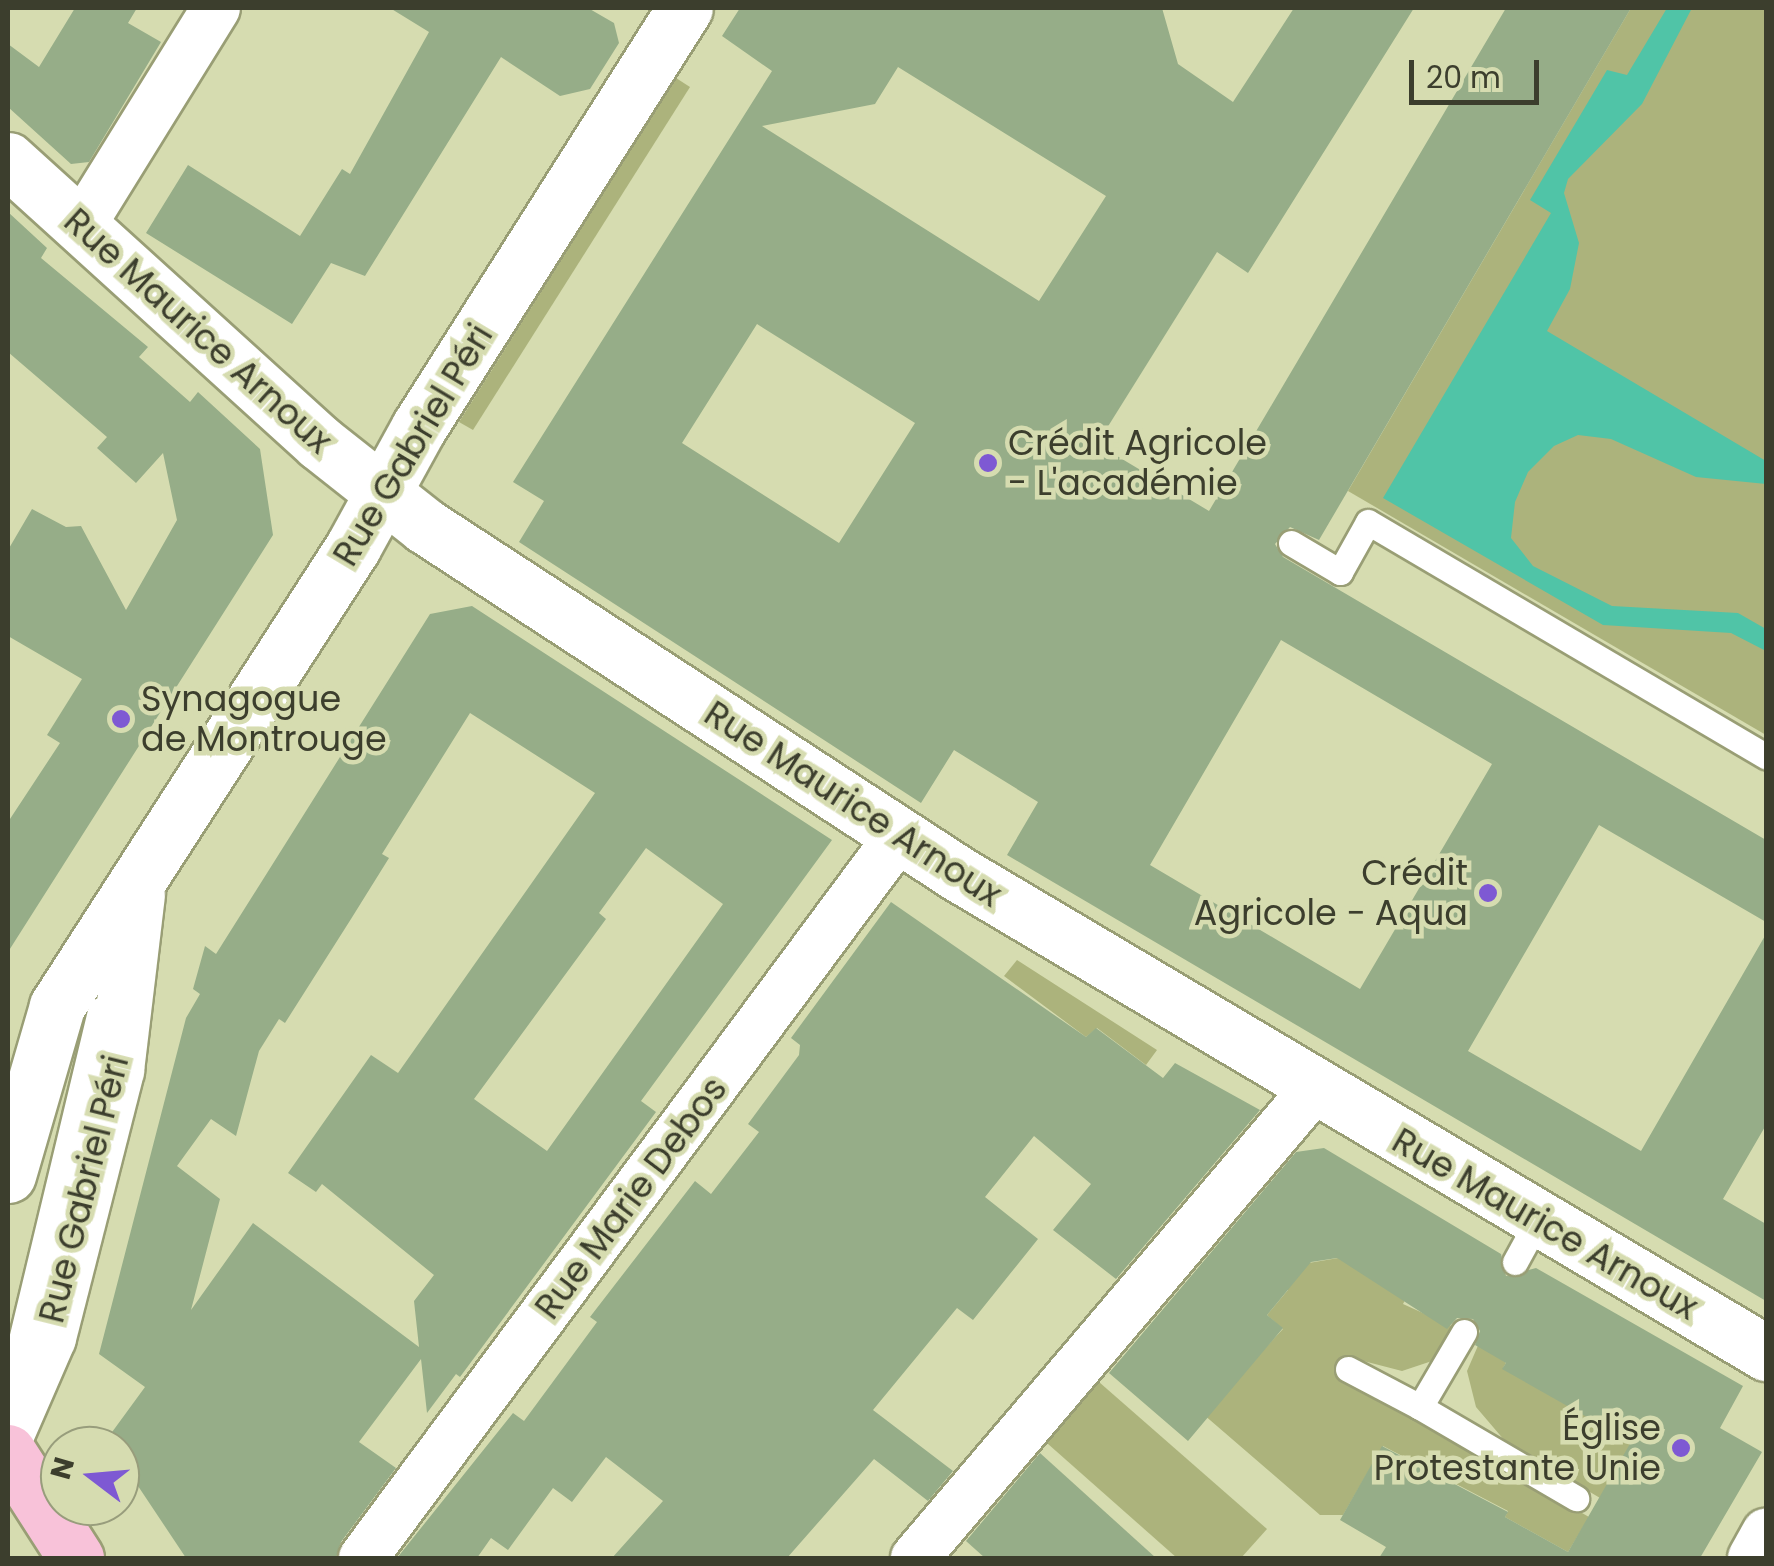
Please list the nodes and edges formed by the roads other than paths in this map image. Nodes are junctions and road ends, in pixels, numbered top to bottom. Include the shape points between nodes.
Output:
1 (216, 8) edge
2 (676, 10) edge
3 (8, 160) edge
4 (81, 226) junction
5 (384, 494) junction
6 (1290, 543) dead end
7 (1766, 756) edge
8 (899, 836) junction
9 (138, 881) junction
10 (1314, 1090) junction
11 (8, 1175) edge
12 (1464, 1332) dead end
13 (1766, 1353) edge
14 (1348, 1368) dead end
15 (1420, 1407) junction
16 (8, 1408) edge
17 (8, 1429) edge
18 (8, 1452) edge
19 (1576, 1498) dead end
20 (1766, 1533) edge
21 (76, 1558) edge
22 (363, 1558) edge
23 (915, 1558) edge
24 (1752, 1558) edge

1 - 4 street
2 - 5 street, Rue Gabriel Péri
3 - 4 street, Rue Maurice Arnoux
4 - 5 street, Rue Maurice Arnoux
5 - 8 street, Rue Maurice Arnoux
5 - 9 street, Rue Gabriel Péri
6 - 7 lane via 1340,572 1368,522
8 - 10 street, Rue Maurice Arnoux
8 - 22 street, Rue Marie Debos
9 - 11 street, Rue Gabriel Péri via 56,1006
9 - 16 lane, Rue Gabriel Péri via 25,1304
9 - 17 street, Rue Gabriel Péri via 116,1070 48,1337
10 - 13 street, Rue Maurice Arnoux via 1527,1241
10 - 23 street
12 - 15 lane
14 - 15 lane
15 - 19 lane
18 - 21 main road
20 - 24 street

